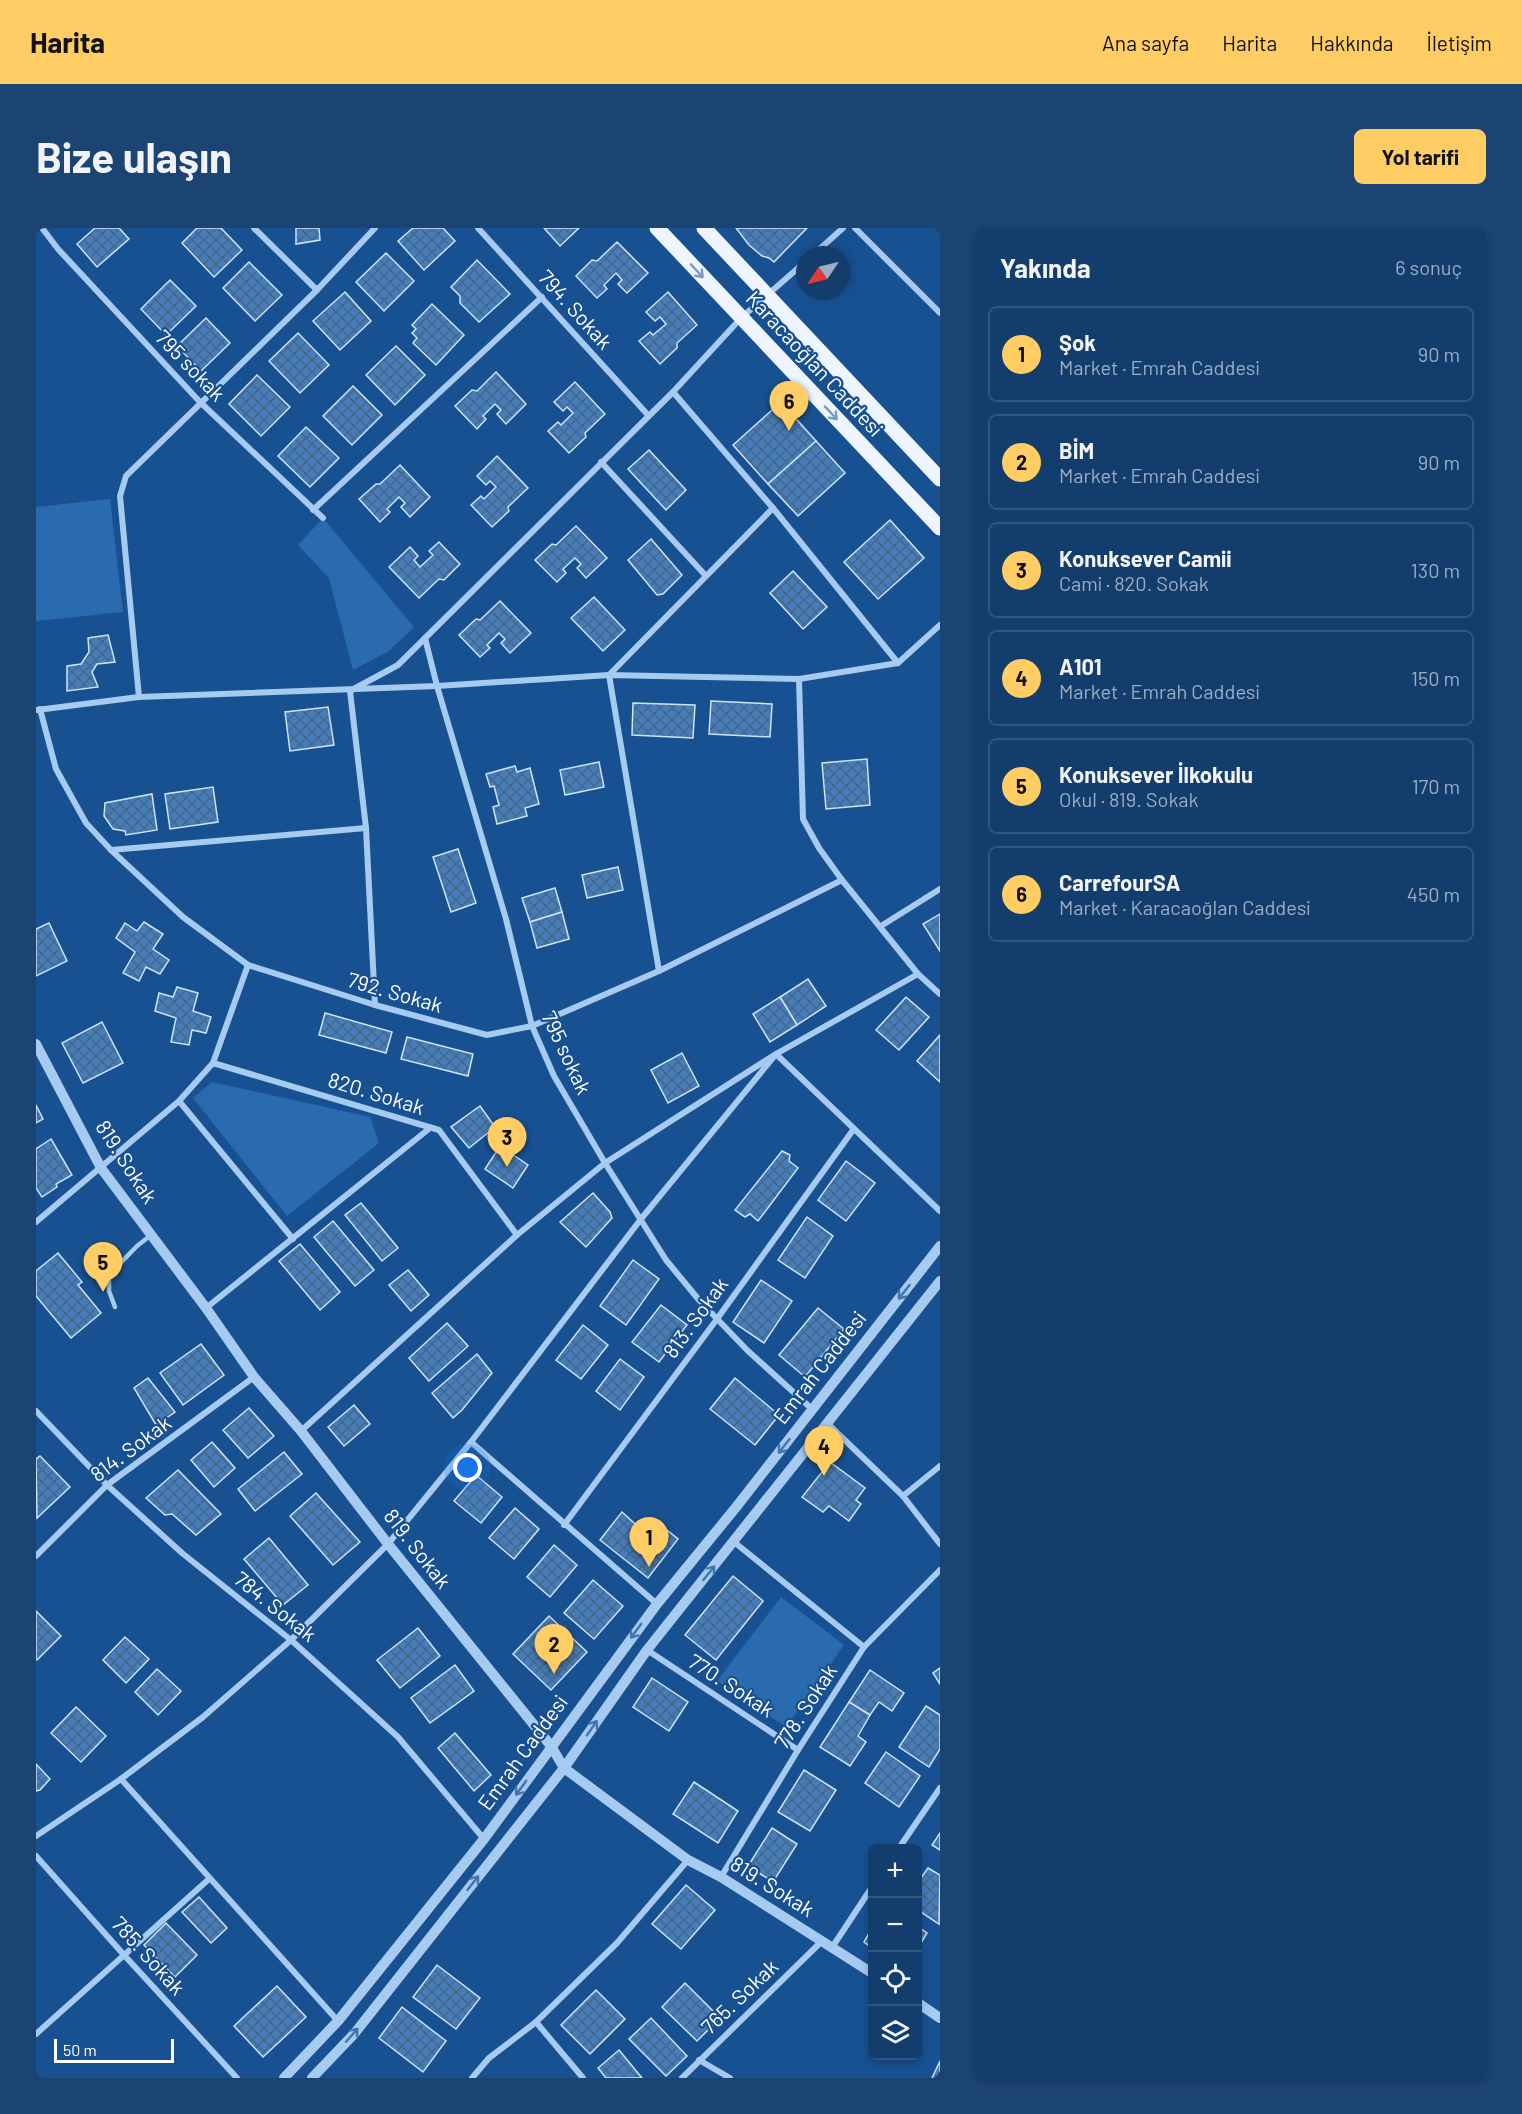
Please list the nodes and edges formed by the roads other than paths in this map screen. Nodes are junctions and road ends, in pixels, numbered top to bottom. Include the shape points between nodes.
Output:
1 (42, 228) edge
2 (254, 228) edge
3 (375, 228) edge
4 (478, 228) edge
5 (657, 228) edge
6 (704, 228) edge
7 (843, 228) edge
8 (855, 228) edge
9 (823, 246) edge
10 (796, 270) edge
11 (317, 290) junction
12 (768, 295) junction
13 (542, 297) junction
14 (940, 314) edge
15 (741, 318) junction
16 (673, 392) junction
17 (200, 402) junction
18 (648, 415) junction
19 (601, 462) junction
20 (940, 479) edge
21 (773, 508) junction
22 (313, 510) junction
23 (323, 518) dead end
24 (940, 528) edge
25 (706, 576) junction
26 (940, 624) edge
27 (425, 638) junction
28 (898, 663) junction
29 (609, 675) junction
30 (799, 679) junction
31 (437, 687) junction
32 (350, 691) junction
33 (139, 698) junction
34 (38, 710) edge
35 (366, 828) junction
36 (111, 850) junction
37 (842, 880) junction
38 (940, 889) edge
39 (881, 926) junction
40 (248, 965) junction
41 (659, 971) junction
42 (918, 974) junction
43 (940, 994) edge
44 (375, 1005) junction
45 (532, 1026) junction
46 (36, 1044) edge
47 (776, 1054) junction
48 (213, 1063) junction
49 (179, 1101) junction
50 (430, 1128) junction
51 (853, 1130) junction
52 (605, 1163) junction
53 (101, 1168) junction
54 (940, 1211) edge
55 (641, 1219) junction
56 (36, 1222) edge
57 (151, 1235) junction
58 (517, 1235) junction
59 (293, 1239) junction
60 (940, 1246) edge
61 (940, 1281) edge
62 (115, 1307) dead end
63 (206, 1308) junction
64 (717, 1319) junction
65 (254, 1377) junction
66 (812, 1409) junction
67 (36, 1411) edge
68 (828, 1424) junction
69 (301, 1431) junction
70 (471, 1442) junction
71 (940, 1466) edge
72 (106, 1485) junction
73 (903, 1497) junction
74 (564, 1525) junction
75 (734, 1542) junction
76 (388, 1544) junction
77 (940, 1544) edge
78 (36, 1557) edge
79 (940, 1570) edge
80 (657, 1604) junction
81 (291, 1640) junction
82 (864, 1647) junction
83 (647, 1650) junction
84 (551, 1746) junction
85 (798, 1750) junction
86 (564, 1768) junction
87 (121, 1779) junction
88 (940, 1788) edge
89 (36, 1836) edge
90 (484, 1839) junction
91 (902, 1844) edge
92 (36, 1856) edge
93 (688, 1860) junction
94 (721, 1877) junction
95 (209, 1879) junction
96 (868, 1893) edge
97 (827, 1943) junction
98 (124, 1956) junction
99 (868, 1970) edge
100 (922, 2006) edge
101 (940, 2018) edge
102 (338, 2021) junction
103 (536, 2022) junction
104 (36, 2034) edge
105 (699, 2060) junction
106 (237, 2078) edge
107 (284, 2078) edge
108 (312, 2078) edge
109 (472, 2078) edge
110 (583, 2078) edge
111 (682, 2078) edge
112 (730, 2078) edge

1 - 17 street, 795 sokak
2 - 11 street
3 - 11 street
4 - 13 street, 794. Sokak
5 -> 15 main road, Karacaoğlan Caddesi
6 - 12 main road, Karacaoğlan Caddesi
7 - 9 street
8 - 14 street
10 - 12 street
11 - 17 street
12 - 15 street
12 - 20 main road, Karacaoğlan Caddesi
13 - 18 street, 794. Sokak
13 - 22 street
15 - 16 street
15 -> 24 main road, Karacaoğlan Caddesi
16 - 18 street
16 - 21 street
17 - 22 street, 795 sokak
17 - 33 street via 126,476 120,496
18 - 19 street
19 - 25 street
19 - 27 street
21 - 25 street
21 - 28 street
22 - 23 street, 795 sokak
25 - 29 street
26 - 28 street
27 - 31 street, 795 sokak
27 - 32 street via 398,665
28 - 30 street
29 - 30 street
29 - 31 street
29 - 41 street
30 - 37 street via 803,819
31 - 32 street
31 - 45 street, 795 sokak via 506,919
32 - 33 street
32 - 35 street
33 - 34 street
34 - 36 street, 792. Sokak via 56,769 86,823
35 - 36 street
35 - 44 street
36 - 40 street, 792. Sokak via 183,916
37 - 39 street
37 - 41 street, 792. Sokak
38 - 39 street
39 - 42 street
40 - 44 street, 792. Sokak
40 - 48 street
41 - 45 street, 792. Sokak
42 - 43 street
42 - 47 street
44 - 45 street, 792. Sokak via 487,1035
45 - 52 street, 795 sokak via 554,1076
46 - 53 street, 819. Sokak
47 - 51 street
47 - 52 street
47 - 55 street
48 - 49 street
48 - 50 street, 820. Sokak
49 - 53 street
49 - 59 street
50 - 58 street, 820. Sokak via 439,1130
50 - 59 street
51 - 54 street
51 - 64 street, 813. Sokak
52 - 55 street, 795 sokak
52 - 58 street
53 - 56 street
53 - 57 street, 819. Sokak
55 - 64 street, 795 sokak via 666,1260
55 - 70 street
57 - 62 lane via 109,1275
57 - 63 street, 819. Sokak
58 - 69 street
59 - 63 street
60 -> 66 street, Emrah Caddesi
61 - 68 street, Emrah Caddesi
63 - 65 street, 819. Sokak
64 - 66 street, 795 sokak
64 - 74 street, 813. Sokak
65 - 69 street, 819. Sokak
65 - 72 street, 814. Sokak
66 -> 80 street, Emrah Caddesi
67 - 72 street, 784. Sokak
68 - 73 street
68 - 75 street, Emrah Caddesi
69 - 76 street, 819. Sokak
70 - 74 street
70 - 76 street
71 - 73 street
72 - 78 street, 814. Sokak
72 - 81 street, 784. Sokak
73 - 77 street
74 - 80 street
75 - 82 street
83 -> 75 street, Emrah Caddesi
76 - 81 street
76 - 84 street, 819. Sokak
79 - 82 street, 778. Sokak
80 -> 84 street, Emrah Caddesi
81 - 87 street via 203,1717
81 - 90 street, 784. Sokak via 398,1737
82 - 85 street, 778. Sokak
83 - 85 street, 770. Sokak
86 -> 83 street, Emrah Caddesi
84 - 86 street, 819. Sokak
84 -> 90 street, Emrah Caddesi
85 - 94 street, 778. Sokak
86 - 93 street, 819. Sokak
108 -> 86 street, Emrah Caddesi via 354,2034
87 - 89 street
87 - 95 street
88 - 91 street
90 - 102 street, Emrah Caddesi
92 - 98 street, 785. Sokak
93 - 94 street, 819. Sokak
93 - 103 street via 617,1943
94 - 97 street, 819. Sokak
95 - 98 street
95 - 102 street
96 - 97 street, 765. Sokak
97 - 99 street, 819. Sokak
97 - 105 street, 765. Sokak
98 - 104 street
98 - 106 street, 785. Sokak
100 - 101 street
102 - 107 street, Emrah Caddesi
103 - 109 street via 489,2058
103 - 110 street
105 - 111 street, 765. Sokak
105 - 112 street

